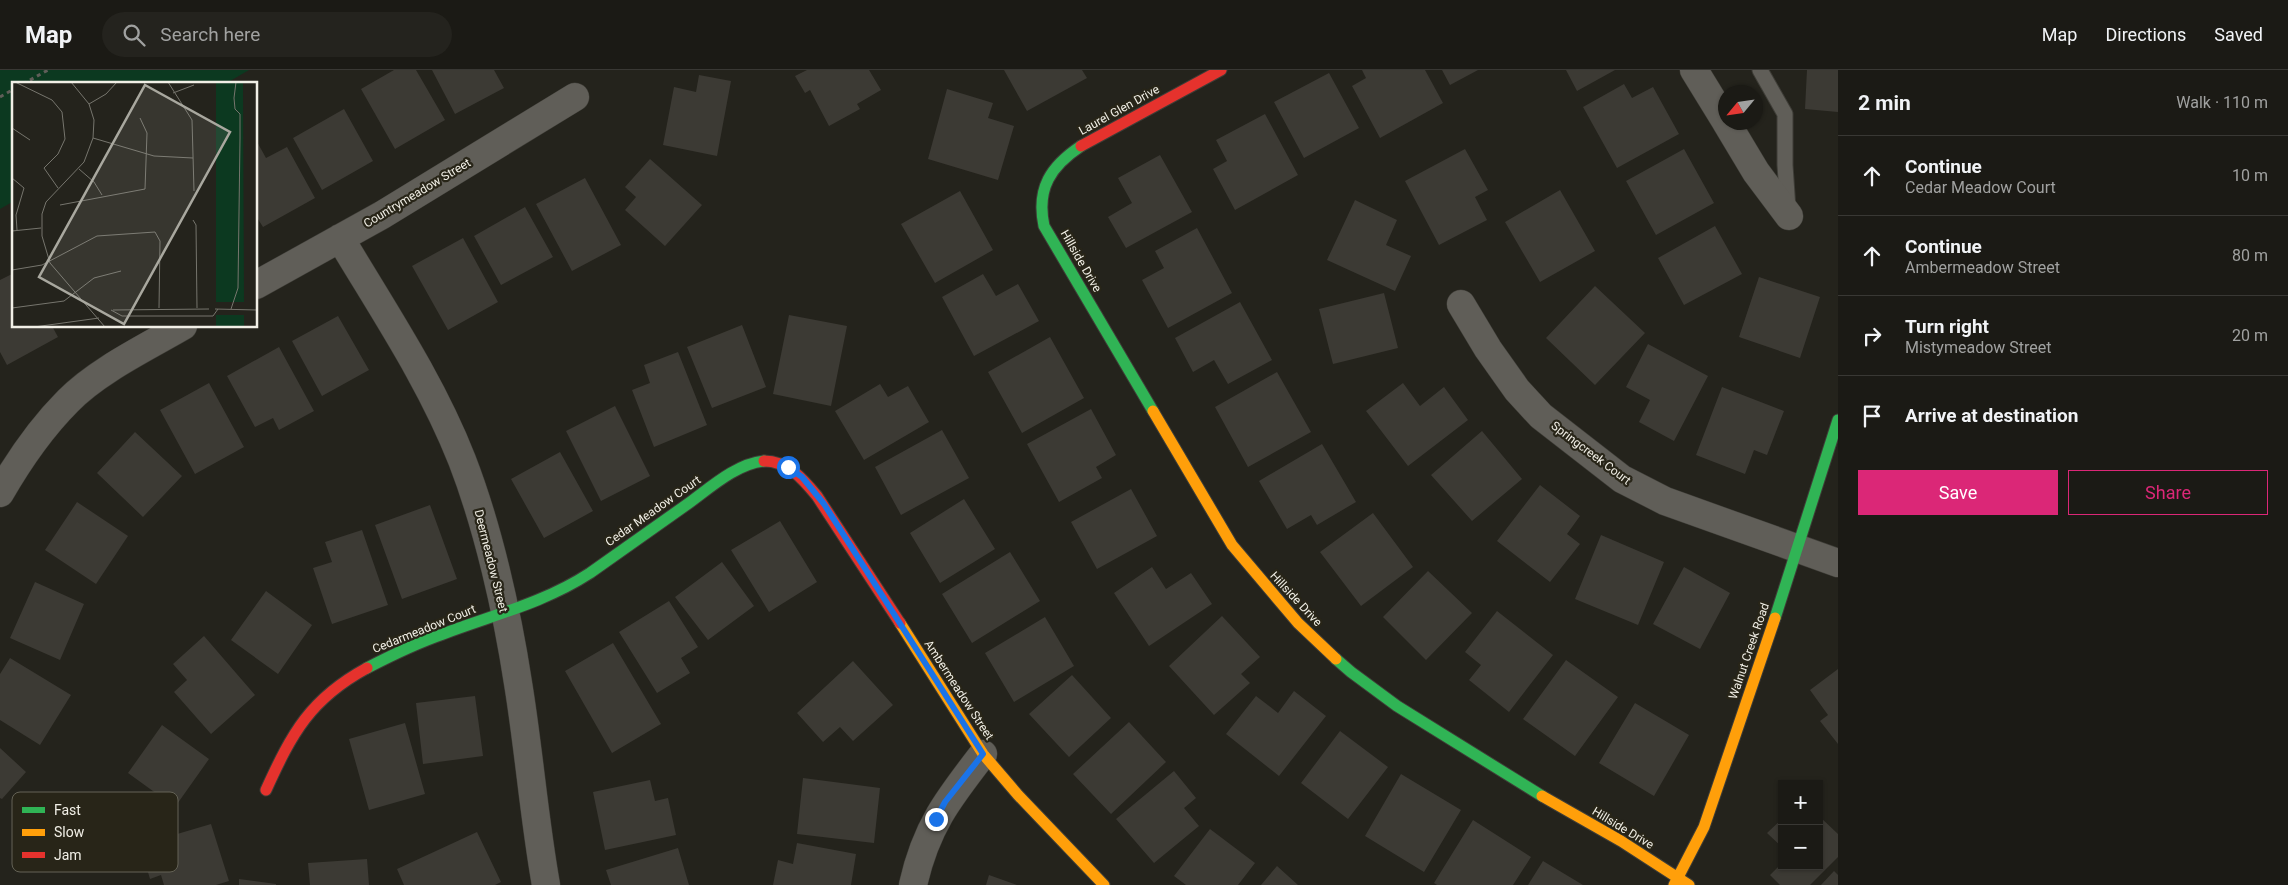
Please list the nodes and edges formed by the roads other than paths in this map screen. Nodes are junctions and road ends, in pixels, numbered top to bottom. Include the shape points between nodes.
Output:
1 (1221, 70) edge
2 (1694, 70) edge
3 (1760, 70) edge
4 (575, 97) dead end
5 (1718, 109) edge
6 (1731, 130) edge
7 (1044, 189) joint
8 (1789, 216) joint
9 (340, 238) junction
10 (258, 284) edge
11 (1460, 304) dead end
12 (180, 328) edge
13 (1838, 420) edge
14 (814, 492) joint
15 (0, 493) edge
16 (1799, 548) junction
17 (1838, 563) edge
18 (504, 613) junction
19 (983, 754) junction
20 (266, 790) dead end
21 (1681, 883) edge
22 (546, 885) edge
23 (913, 885) edge
24 (1104, 885) edge

1 - 7 street, Laurel Glen Drive via 1084,145 1050,175
2 - 5 street
3 - 8 lane via 1785,114
4 - 9 street, Countrymeadow Street
6 - 8 street via 1756,172
7 - 21 street, Hillside Drive via 1041,217 1044,226 1232,545 1298,624 1351,672 1396,706 1621,841
9 - 10 street, Countrymeadow Street
9 - 18 street, Deermeadow Street via 425,381 446,423 486,533
11 - 16 street, Springcreek Court via 1517,390 1541,416 1622,479 1664,501
12 - 15 street via 109,369 69,400 36,438
13 - 16 street, Walnut Creek Road
14 - 18 street, Cedar Meadow Court via 788,467 765,461 754,462 720,481 575,581 533,603
14 - 19 street, Ambermeadow Street
16 - 17 street, Springcreek Court
16 - 21 street, Walnut Creek Road via 1704,826
18 - 20 street, Cedarmeadow Court via 392,655 345,680 306,716 286,746
18 - 22 street, Deermeadow Street via 518,682
19 - 23 street via 945,802 918,862
19 - 24 street, Ambermeadow Street

